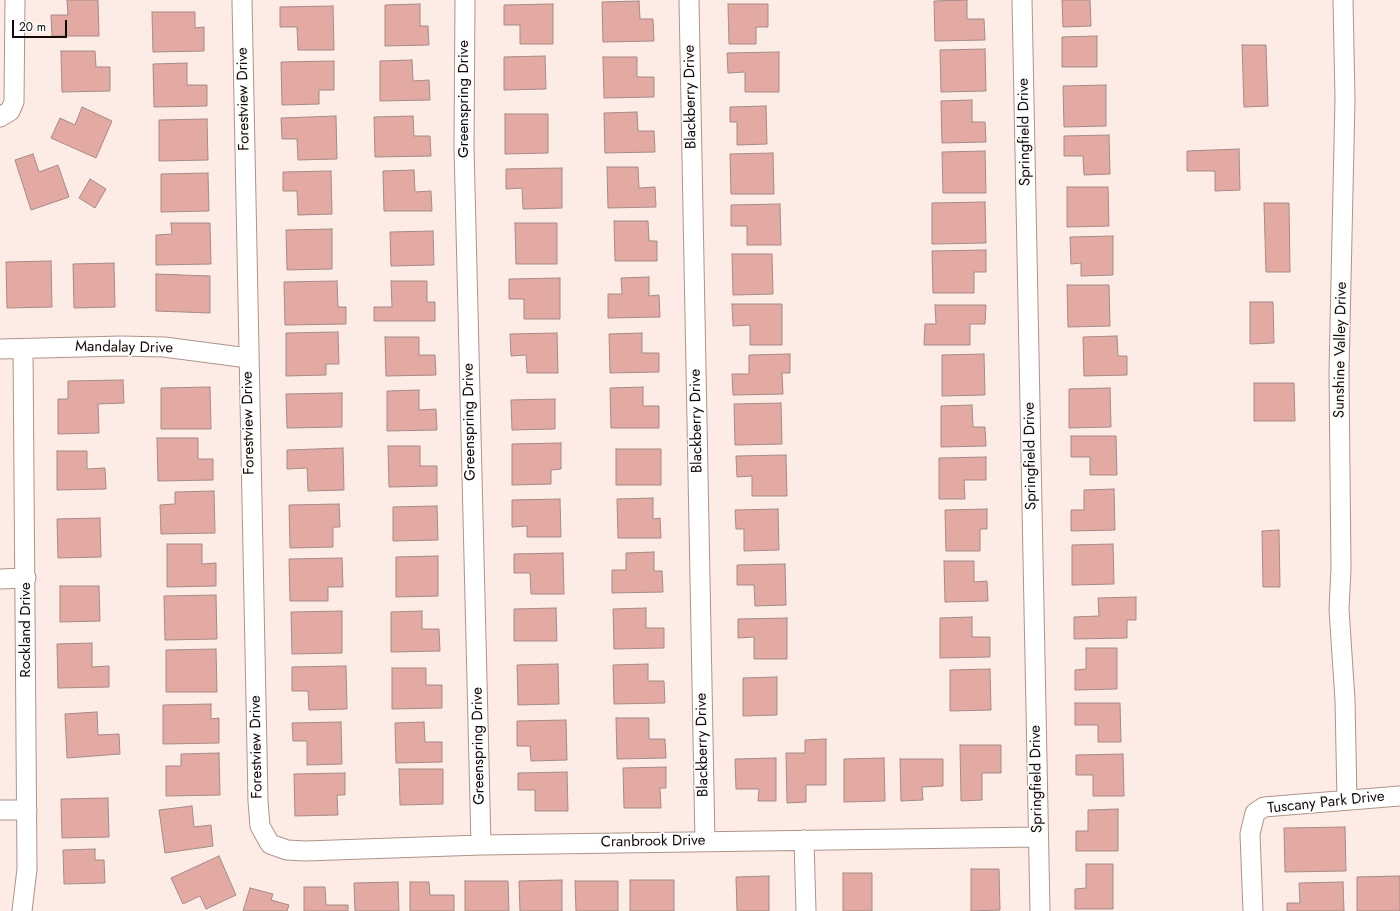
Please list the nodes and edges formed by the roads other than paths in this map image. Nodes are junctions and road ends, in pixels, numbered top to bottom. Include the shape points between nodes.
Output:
1 (15, 0) edge
2 (242, 0) edge
3 (465, 0) edge
4 (689, 0) edge
5 (1022, 0) edge
6 (1343, 0) edge
7 (2, 116) edge
8 (0, 349) edge
9 (23, 349) junction
10 (248, 358) junction
11 (26, 578) junction
12 (0, 579) edge
13 (1400, 796) edge
14 (1347, 800) junction
15 (0, 810) edge
16 (27, 810) junction
17 (1038, 837) junction
18 (804, 840) junction
19 (704, 841) junction
20 (270, 844) joint
21 (481, 845) junction
22 (22, 911) edge
23 (806, 911) edge
24 (1040, 911) edge
25 (1253, 911) edge

1 - 7 street via 14,102 10,111
2 - 10 street, Forestview Drive
3 - 21 street, Greenspring Drive via 464,147
4 - 19 street, Blackberry Drive
5 - 17 street, Springfield Drive
6 - 14 street, Sunshine Valley Drive via 1345,99 1339,372 1341,570 1338,609 1345,700
8 - 9 street, Mandalay Drive
9 - 10 street, Mandalay Drive via 164,347
9 - 11 street, Rockland Drive
10 - 20 street, Forestview Drive via 258,801 260,826
11 - 12 street
11 - 16 street, Rockland Drive
13 - 14 street, Tuscany Park Drive
14 - 25 street, Tuscany Park Drive via 1264,807 1255,813 1250,834
15 - 16 street
16 - 22 street, Rockland Drive via 28,869
17 - 18 street, Cranbrook Drive
17 - 24 street, Springfield Drive
18 - 19 street, Cranbrook Drive
18 - 23 street
19 - 21 street, Cranbrook Drive
20 - 21 street, Cranbrook Drive via 287,850 305,851

